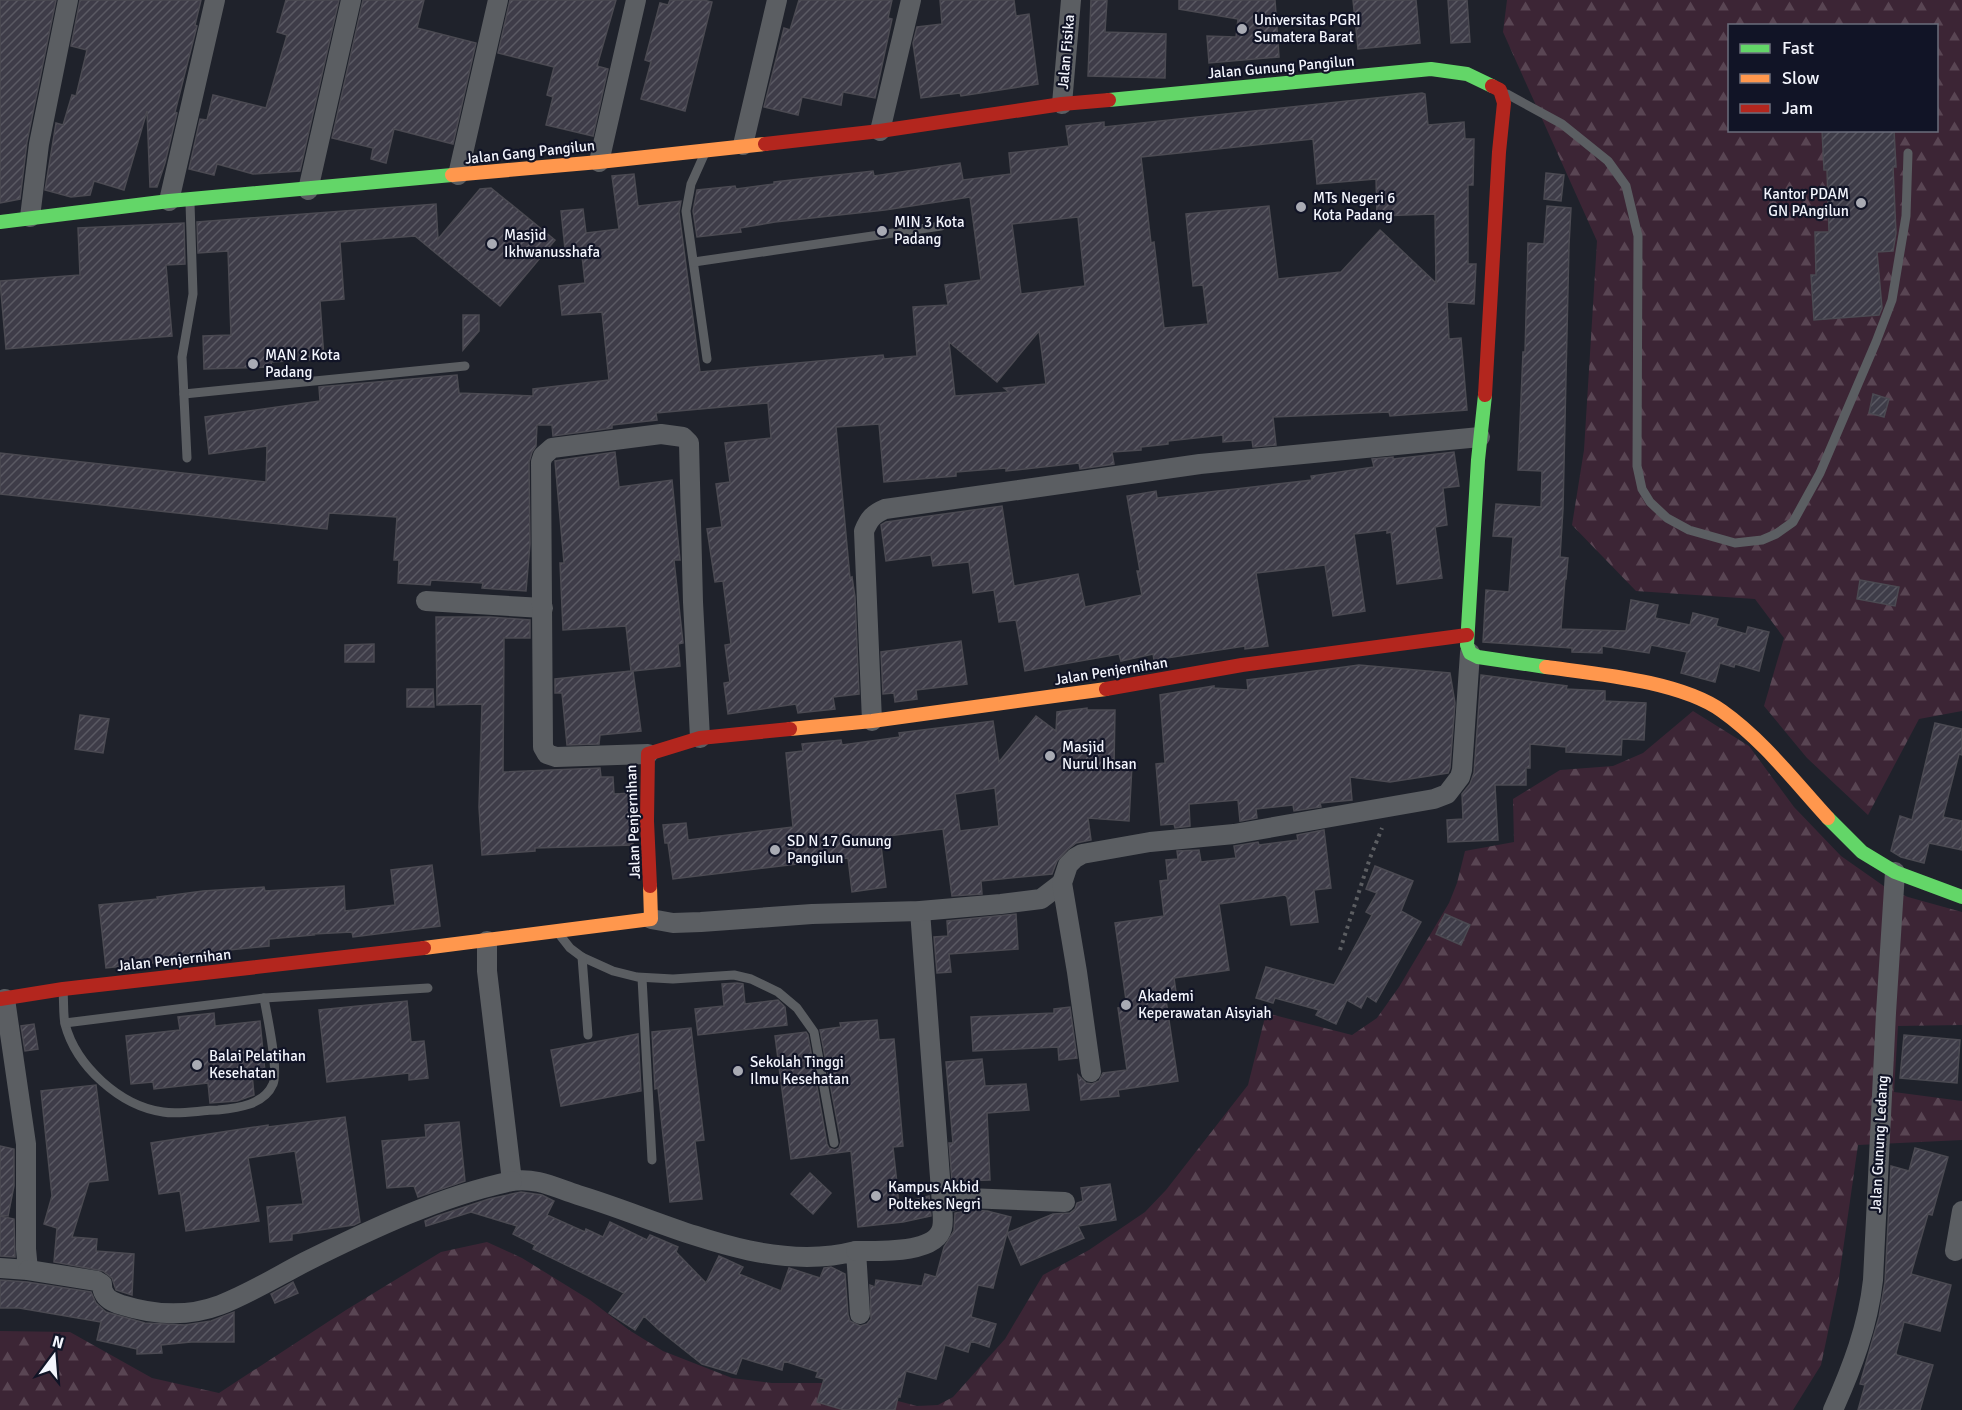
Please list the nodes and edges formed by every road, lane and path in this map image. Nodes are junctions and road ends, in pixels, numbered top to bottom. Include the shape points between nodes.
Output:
1 (68, 0) edge
2 (215, 0) edge
3 (351, 0) edge
4 (498, 0) edge
5 (636, 0) edge
6 (777, 0) edge
7 (911, 0) edge
8 (1071, 0) edge
9 (1500, 90) junction
10 (1062, 104) junction
11 (880, 130) junction
12 (743, 145) junction
13 (706, 150) junction
14 (1908, 153) dead end
15 (599, 162) junction
16 (458, 176) junction
17 (308, 190) junction
18 (190, 200) junction
19 (169, 201) junction
20 (30, 217) junction
21 (0, 222) edge
22 (941, 226) dead end
23 (694, 262) junction
24 (707, 359) dead end
25 (465, 366) dead end
26 (184, 394) junction
27 (1480, 437) junction
28 (187, 458) dead end
29 (426, 602) dead end
30 (543, 608) junction
31 (1469, 644) junction
32 (872, 721) junction
33 (700, 738) junction
34 (648, 754) junction
35 (1391, 808) junction
36 (1895, 872) junction
37 (1062, 883) junction
38 (1962, 897) edge
39 (920, 911) junction
40 (651, 919) junction
41 (557, 933) junction
42 (487, 941) junction
43 (1340, 950) dead end
44 (582, 957) junction
45 (642, 978) junction
46 (429, 988) dead end
47 (63, 989) junction
48 (264, 998) junction
49 (2, 999) edge
50 (65, 1023) junction
51 (588, 1035) dead end
52 (1091, 1072) dead end
53 (834, 1143) dead end
54 (652, 1160) dead end
55 (512, 1181) junction
56 (1065, 1202) dead end
57 (942, 1204) junction
58 (1962, 1211) edge
59 (856, 1251) junction
60 (1955, 1251) dead end
61 (0, 1268) edge
62 (28, 1270) junction
63 (860, 1314) dead end
64 (1833, 1410) edge

1 - 20 street via 38,151
2 - 19 street
3 - 17 street
4 - 16 street
5 - 15 street
6 - 12 street
7 - 11 street
8 - 10 street, Jalan Fisika
9 - 10 street, Jalan Gunung Pangilun via 1461,71 1431,69
9 - 14 lane via 1562,124 1608,161 1626,186 1638,236 1637,466 1642,489 1667,518 1689,530 1736,543 1762,540 1793,522 1820,473 1892,300 1906,216
9 - 27 street via 1504,104
10 - 11 street, Jalan Gang Pangilun
11 - 12 street, Jalan Gang Pangilun
12 - 13 street, Jalan Gang Pangilun
13 - 15 street, Jalan Gang Pangilun
13 - 23 lane via 691,184 686,211
15 - 16 street, Jalan Gang Pangilun
16 - 17 street, Jalan Gang Pangilun
17 - 18 street, Jalan Gang Pangilun
18 - 19 street, Jalan Gang Pangilun
18 - 26 lane via 193,294 182,357
19 - 20 street, Jalan Gang Pangilun
20 - 21 street, Jalan Gang Pangilun
22 - 23 lane
23 - 24 lane
25 - 26 lane
26 - 28 lane
27 - 31 street
27 - 32 street via 1200,464 885,509 874,514 864,531
29 - 30 street
30 - 33 street via 543,456 552,448 572,445 661,434 683,437 689,443 690,455
30 - 34 street via 543,747 547,754
31 - 32 street, Jalan Penjernihan via 1254,664 1107,689
31 - 35 street via 1460,777 1447,794
31 - 36 street via 1478,657 1611,676 1661,686 1704,701 1722,711 1761,745 1862,852
32 - 33 street, Jalan Penjernihan
33 - 34 street, Jalan Penjernihan
34 - 40 street, Jalan Penjernihan
35 - 37 street via 1082,854 1068,865
35 - 43 path
36 - 38 street
36 - 64 street, Jalan Gunung Ledang via 1873,1280 1862,1338
37 - 39 street via 1041,899
37 - 52 street
39 - 40 street via 673,923
39 - 57 street
40 - 41 street, Jalan Penjernihan
41 - 42 street, Jalan Penjernihan
41 - 44 lane
42 - 47 street, Jalan Penjernihan
42 - 55 street via 487,971
44 - 45 lane
44 - 51 lane
45 - 53 lane via 734,975 778,992 798,1008 814,1032
45 - 54 lane
46 - 48 lane
47 - 49 street, Jalan Penjernihan
47 - 50 lane
48 - 50 lane
48 - 50 lane via 275,1078 266,1096 234,1109 164,1112 137,1105 89,1068 74,1047
49 - 62 street via 26,1144
55 - 59 street via 540,1182 694,1236 766,1253 837,1256
55 - 62 street via 481,1187 435,1205 348,1241 219,1305 186,1312 141,1311 108,1298 98,1281
56 - 57 street via 967,1198
57 - 59 street via 943,1227 929,1244
58 - 60 street
59 - 63 street
61 - 62 street

